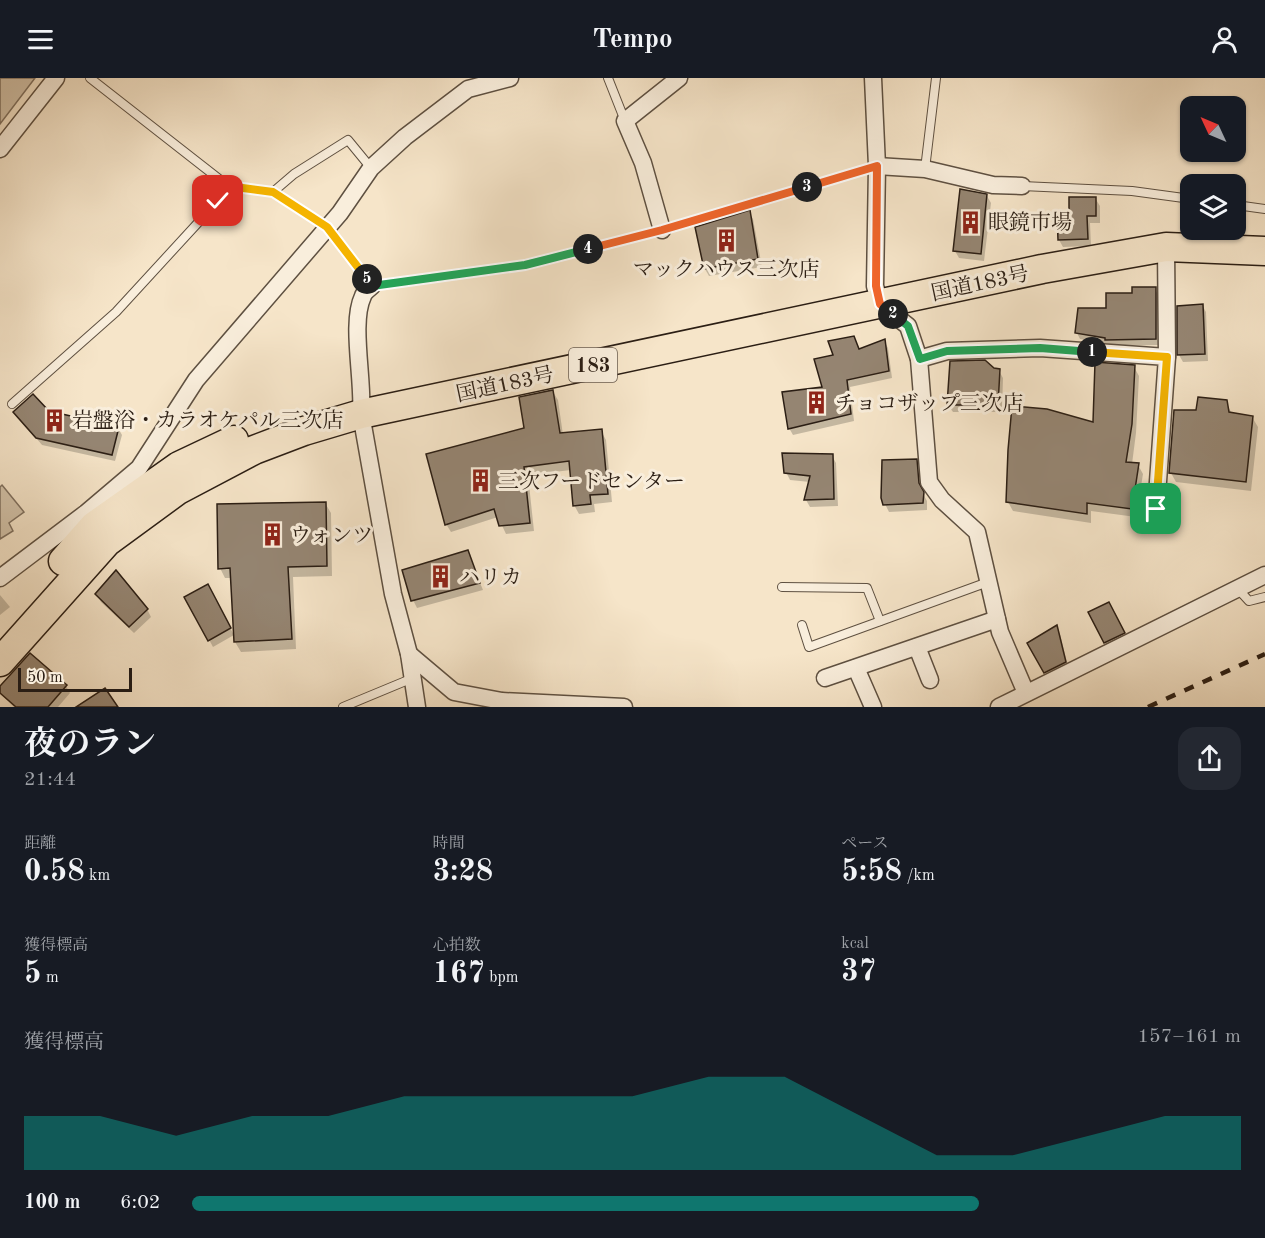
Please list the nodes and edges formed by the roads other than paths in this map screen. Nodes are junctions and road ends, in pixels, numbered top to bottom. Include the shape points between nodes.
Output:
1 (56, 78) edge
2 (90, 78) edge
3 (510, 78) edge
4 (608, 78) edge
5 (679, 78) edge
6 (873, 78) edge
7 (936, 78) edge
8 (625, 121) junction
9 (0, 148) edge
10 (877, 166) junction
11 (372, 168) junction
12 (926, 169) junction
13 (228, 186) junction
14 (1022, 186) joint
15 (273, 192) junction
16 (1180, 198) edge
17 (1246, 206) edge
18 (1265, 209) edge
19 (327, 227) junction
20 (662, 230) junction
21 (1265, 236) edge
22 (1166, 247) junction
23 (1265, 251) edge
24 (372, 286) junction
25 (878, 295) junction
26 (1167, 357) junction
27 (920, 359) junction
28 (12, 404) dead end
29 (362, 405) junction
30 (1156, 509) dead end
31 (96, 527) junction
32 (1265, 576) edge
33 (0, 578) edge
34 (988, 582) junction
35 (782, 587) dead end
36 (1238, 589) junction
37 (1265, 597) edge
38 (997, 619) junction
39 (880, 621) junction
40 (802, 625) dead end
41 (0, 635) edge
42 (917, 647) junction
43 (410, 654) junction
44 (0, 662) edge
45 (856, 668) junction
46 (413, 678) junction
47 (825, 678) dead end
48 (930, 680) dead end
49 (1026, 693) junction
50 (343, 707) edge
51 (417, 707) edge
52 (624, 707) edge
53 (873, 707) edge
54 (999, 707) edge

1 - 9 street
2 - 13 lane
3 - 11 street via 468,89
4 - 8 lane
5 - 8 street
6 - 10 street
7 - 12 lane
8 - 20 street via 643,163
10 - 12 street
10 - 20 lane
10 - 25 street
11 - 15 lane via 348,140
11 - 19 street
12 - 14 street via 993,185
13 - 15 lane
13 - 28 lane via 116,312
14 - 16 lane via 1132,191
15 - 19 lane
17 - 18 lane
19 - 24 lane
19 - 31 street via 196,380
20 - 24 lane via 525,265
21 - 25 highway, 国道183号 / 183 via 1163,234 1035,254
22 - 23 highway, 国道183号 / 183
22 - 25 highway, 国道183号 / 183
22 - 26 street
24 - 29 street via 363,295 357,321
25 - 27 street via 908,326
25 - 29 highway, 国道183号 / 183
26 - 27 street via 1040,348 947,351
26 - 30 street
27 - 34 street via 929,482 942,500 977,532
29 - 31 highway, 国道183号 / 183 via 254,450
29 - 43 street via 393,594
31 - 33 street
31 - 41 highway, 国道183号 / 183
31 - 44 highway, 国道183号 / 183
32 - 36 street
34 - 38 street
34 - 39 lane
35 - 39 lane via 867,588
36 - 37 lane via 1249,601
36 - 49 street
38 - 42 street
38 - 49 street
39 - 40 lane via 809,647
42 - 45 street
42 - 48 street
43 - 46 street
43 - 52 street via 454,692 502,701
45 - 47 street
45 - 53 street
46 - 50 lane
46 - 51 street
49 - 54 street

